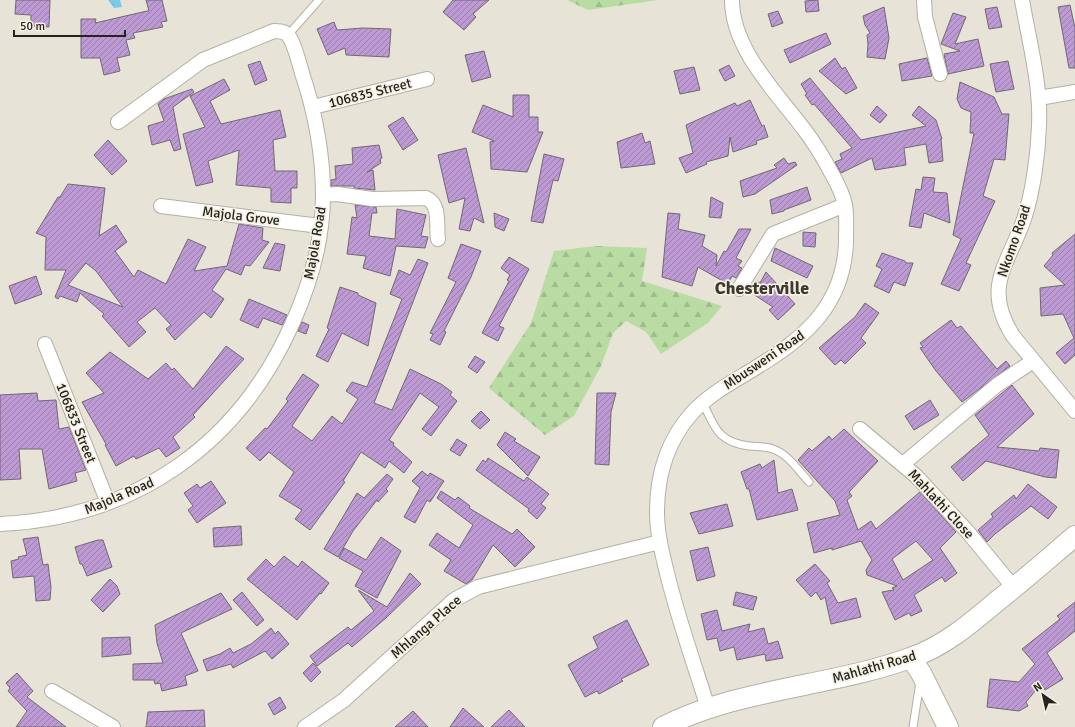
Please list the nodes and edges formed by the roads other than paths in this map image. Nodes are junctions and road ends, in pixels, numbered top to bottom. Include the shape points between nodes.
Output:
1 (319, 0) edge
2 (732, 0) edge
3 (924, 0) edge
4 (1022, 0) edge
5 (288, 35) junction
6 (940, 74) dead end
7 (427, 79) dead end
8 (1075, 92) edge
9 (1039, 98) junction
10 (313, 107) junction
11 (118, 122) dead end
12 (323, 195) junction
13 (845, 204) junction
14 (161, 206) dead end
15 (320, 226) junction
16 (438, 239) dead end
17 (739, 289) dead end
18 (45, 344) dead end
19 (1033, 361) junction
20 (703, 403) junction
21 (1075, 411) edge
22 (860, 429) dead end
23 (903, 464) junction
24 (809, 482) dead end
25 (108, 503) junction
26 (0, 524) edge
27 (1075, 536) edge
28 (660, 542) junction
29 (1014, 588) junction
30 (916, 666) junction
31 (52, 691) dead end
32 (708, 708) junction
33 (113, 727) edge
34 (305, 727) edge
35 (663, 727) edge
36 (913, 727) edge
37 (948, 727) edge

1 - 5 lane
2 - 13 street, Mbusweni Road via 740,35 748,52 764,80 822,155
3 - 6 street via 925,17
4 - 9 street, Nkomo Road
5 - 10 street, Majola Road
5 - 11 street via 282,31 262,35 203,60
7 - 10 street, 106835 Street
8 - 9 street
9 - 19 street, Nkomo Road via 1039,127 1034,170 1024,219 1004,263 999,288 999,302 1005,324
10 - 12 street, Majola Road
12 - 15 street, Majola Road
12 - 16 street via 337,194 372,199 426,198 433,202 436,208
13 - 17 street via 773,234
13 - 20 street, Mbusweni Road via 846,242 843,265 828,305 810,328 792,344
14 - 15 street, Majola Grove
15 - 25 street, Majola Road via 314,267 302,302 284,342 263,379 240,411 212,441 160,478
18 - 25 street, 106833 Street
19 - 21 street, Nkomo Road
19 - 23 street via 991,389
20 - 24 lane via 716,431 722,437 735,444 774,449 784,455
20 - 28 street, Mbusweni Road via 680,428 663,462 657,513
22 - 23 street, Mahlathi Close
23 - 29 street, Mahlathi Close via 967,531
25 - 26 street, Majola Road via 44,520
27 - 29 street, Mahlathi Road
28 - 32 street, Mbusweni Road via 675,607
28 - 34 street, Mhlanga Place via 478,587 454,600 344,700
29 - 30 street, Mahlathi Road via 939,645
30 - 32 street, Mahlathi Road via 880,667
30 - 36 lane
30 - 37 street
31 - 33 street
32 - 35 street, Mahlathi Road

